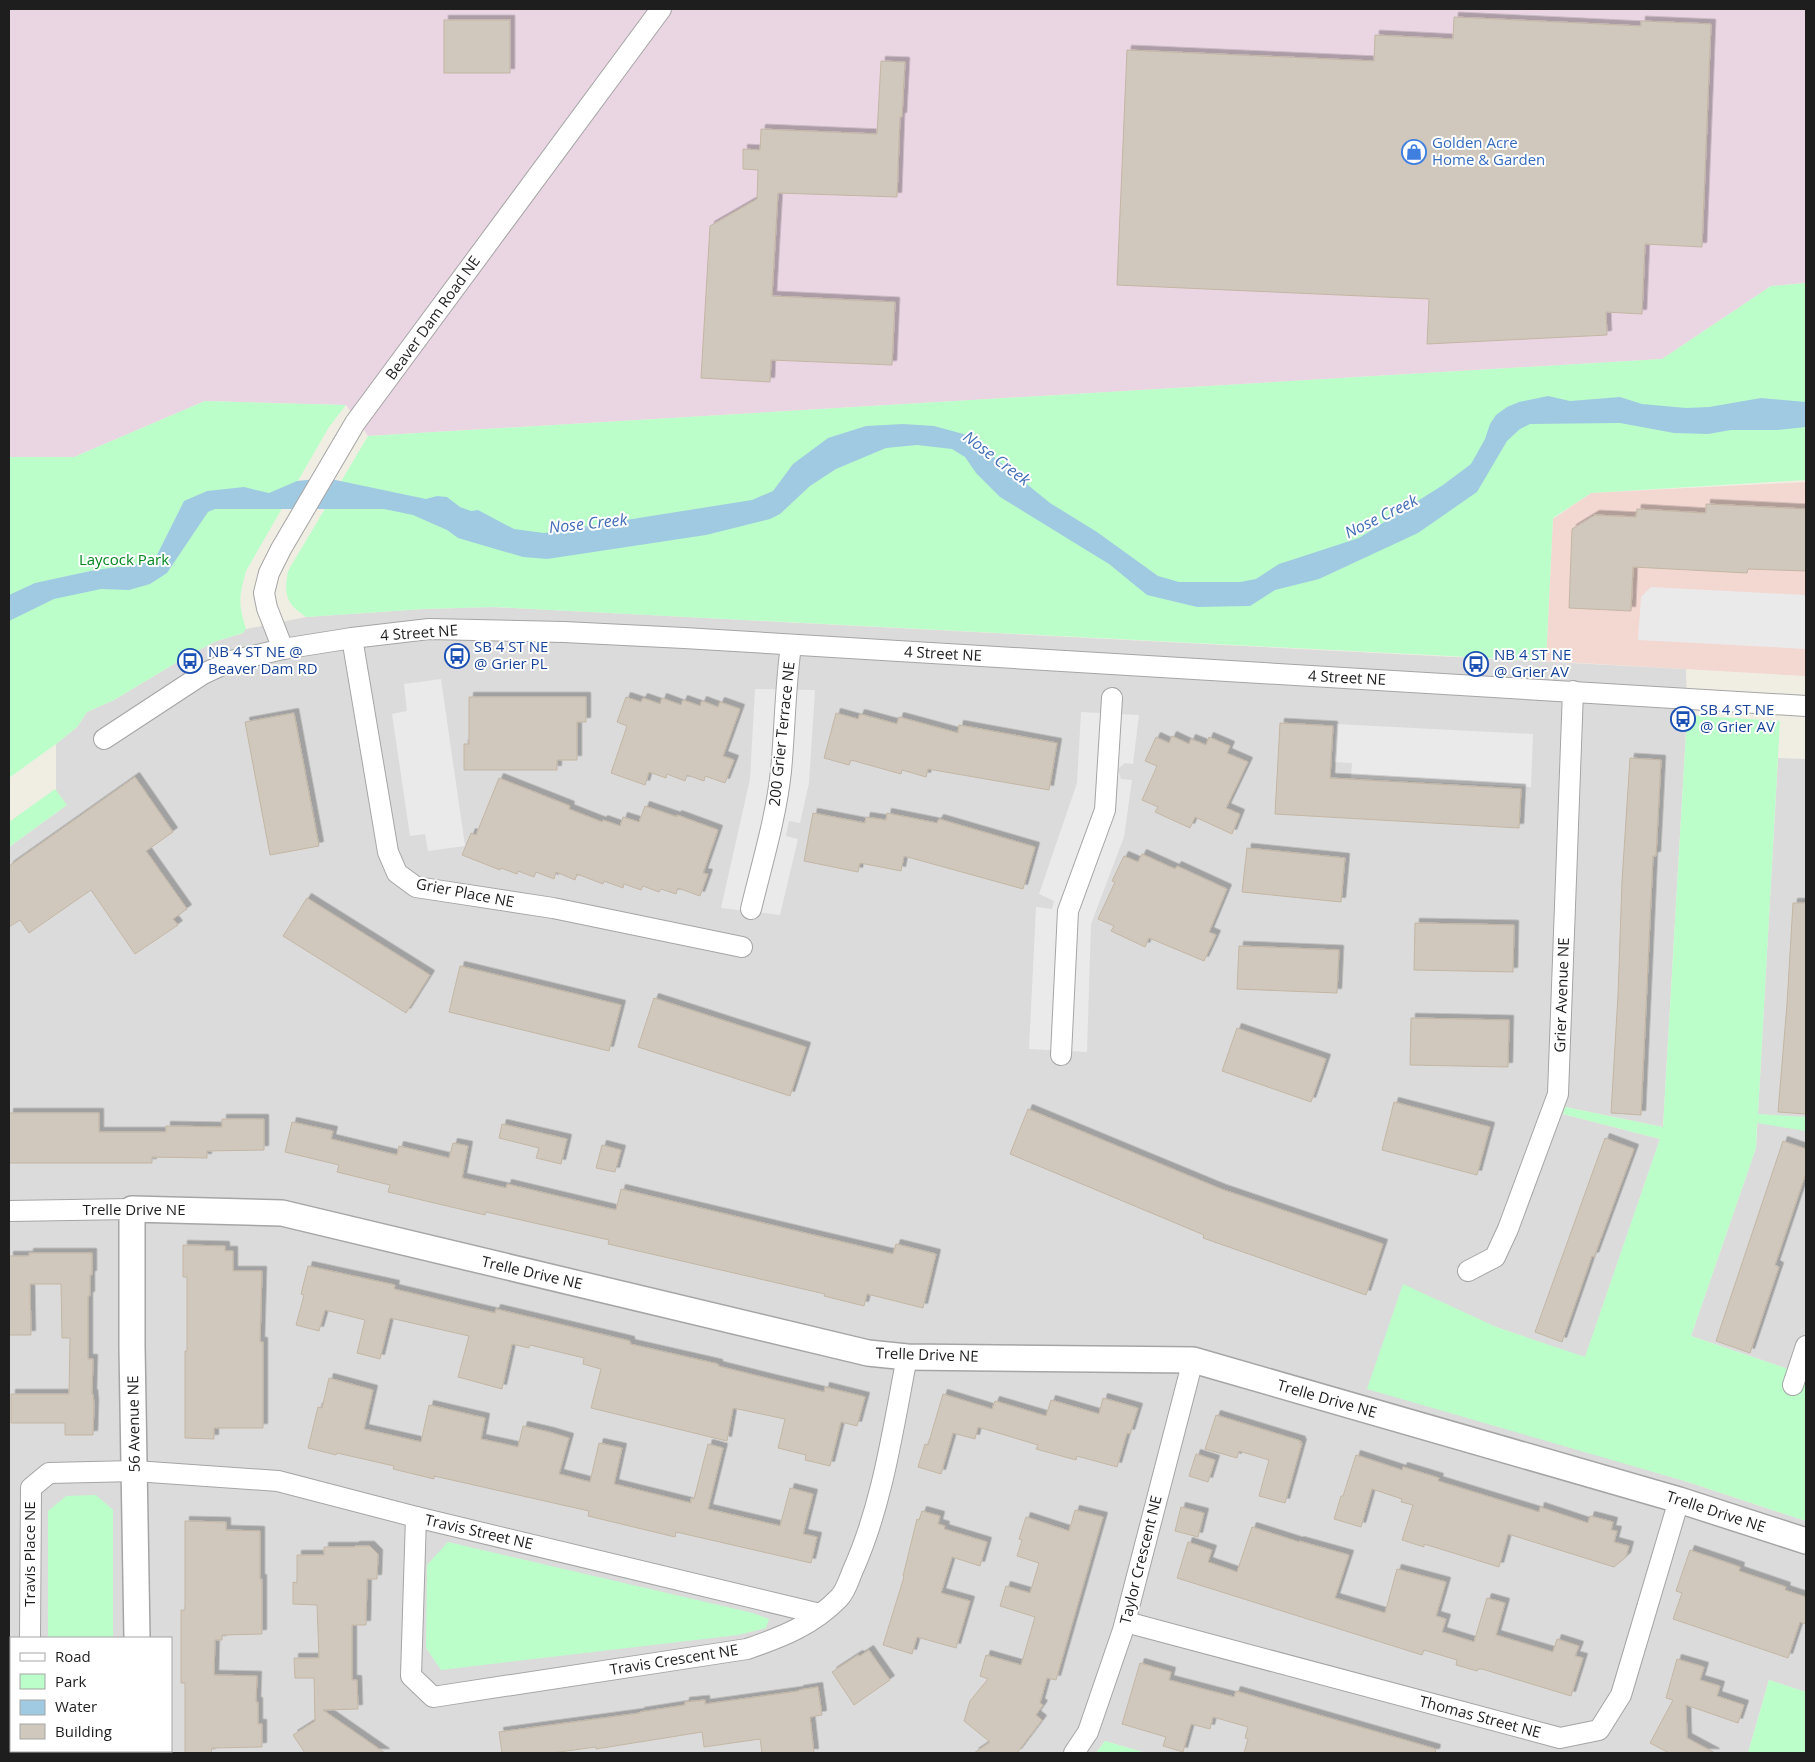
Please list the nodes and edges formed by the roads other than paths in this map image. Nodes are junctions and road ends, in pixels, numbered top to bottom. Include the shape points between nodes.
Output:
1 (661, 9) edge
2 (352, 638) junction
3 (791, 646) junction
4 (283, 649) junction
5 (1573, 691) junction
6 (1112, 698) dead end
7 (1806, 706) edge
8 (104, 739) dead end
9 (750, 909) dead end
10 (742, 947) dead end
11 (1062, 1055) dead end
12 (132, 1209) junction
13 (9, 1211) edge
14 (1468, 1271) dead end
15 (1806, 1346) edge
16 (907, 1357) junction
17 (1193, 1360) junction
18 (1793, 1385) dead end
19 (135, 1471) junction
20 (1679, 1500) junction
21 (416, 1517) junction
22 (1806, 1542) edge
23 (820, 1614) junction
24 (1126, 1622) junction
25 (30, 1637) edge
26 (137, 1637) edge
27 (1074, 1753) edge

1 - 4 street, Beaver Dam Road NE via 355,424 281,549 264,592 266,608
2 - 3 street, 4 Street NE via 429,630 500,630
2 - 4 street, 4 Street NE
2 - 10 street, Grier Place NE via 388,852 396,873 416,887 553,908
3 - 5 street, 4 Street NE
3 - 9 street, 200 Grier Terrace NE via 781,772
4 - 8 street, 4 Street NE via 230,661 203,674
5 - 7 street, 4 Street NE
5 - 14 street, Grier Avenue NE via 1558,1094 1495,1257
6 - 11 street via 1105,810 1068,911
12 - 13 street, Trelle Drive NE
12 - 16 street, Trelle Drive NE via 282,1212 868,1353
12 - 19 street, 56 Avenue NE
15 - 18 street
16 - 17 street, Trelle Drive NE
16 - 23 street, Travis Crescent NE via 882,1483 858,1558 841,1596
17 - 20 street, Trelle Drive NE
17 - 24 street, Taylor Crescent NE
19 - 21 street, Travis Street NE via 278,1481
19 - 25 street, Travis Place NE via 49,1473 31,1488
19 - 26 street, 56 Avenue NE
20 - 22 street, Trelle Drive NE
20 - 24 street, Thomas Street NE via 1621,1695 1599,1730 1560,1738
21 - 23 street, Travis Street NE
21 - 23 street, Travis Crescent NE via 411,1676 433,1697 747,1649 789,1634
24 - 27 street, Taylor Crescent NE via 1088,1732

